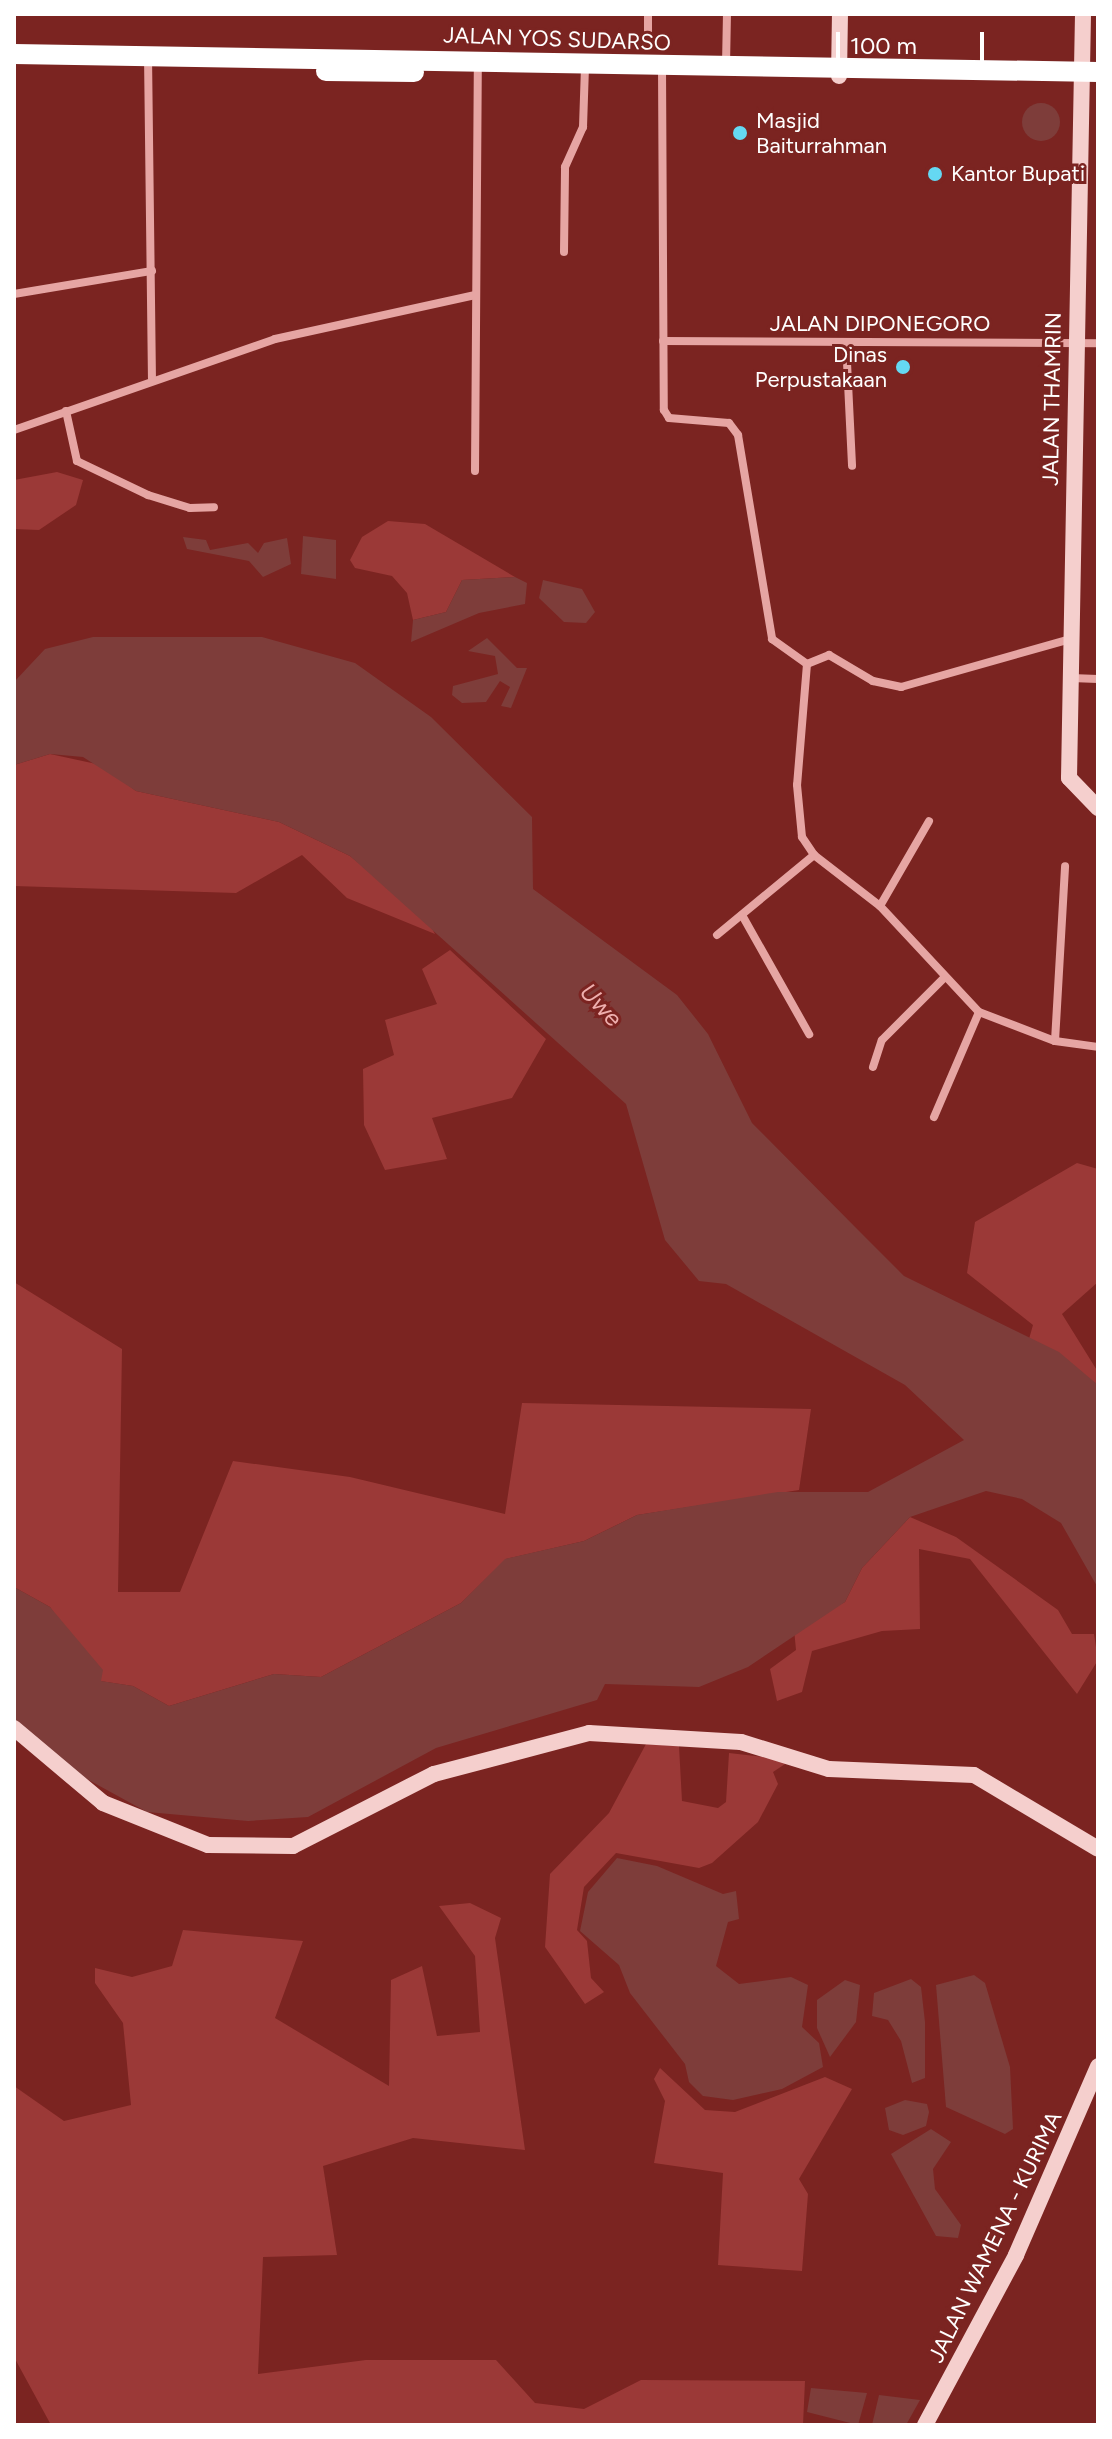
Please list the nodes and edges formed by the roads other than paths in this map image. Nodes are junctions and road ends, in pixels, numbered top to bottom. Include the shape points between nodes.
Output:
1 (648, 14) edge
2 (727, 14) edge
3 (840, 14) edge
4 (1083, 14) edge
5 (648, 44) dead end
6 (14, 54) edge
7 (148, 61) junction
8 (478, 65) junction
9 (14, 67) edge
10 (726, 69) junction
11 (585, 70) junction
12 (662, 71) junction
13 (839, 71) junction
14 (1090, 77) edge
15 (564, 252) dead end
16 (152, 271) junction
17 (14, 294) edge
18 (475, 295) junction
19 (663, 341) junction
20 (846, 342) junction
21 (1074, 343) junction
22 (1098, 343) edge
23 (152, 378) junction
24 (66, 411) junction
25 (14, 430) edge
26 (852, 466) dead end
27 (475, 471) dead end
28 (214, 507) dead end
29 (1067, 640) junction
30 (807, 664) junction
31 (1067, 678) junction
32 (1098, 679) edge
33 (1098, 808) edge
34 (929, 821) dead end
35 (814, 855) junction
36 (1065, 866) dead end
37 (880, 906) junction
38 (742, 915) junction
39 (717, 935) dead end
40 (943, 979) junction
41 (979, 1012) junction
42 (809, 1034) dead end
43 (1055, 1041) junction
44 (1098, 1047) edge
45 (873, 1067) dead end
46 (934, 1117) dead end
47 (14, 1728) edge
48 (1098, 1849) edge
49 (1098, 2066) edge
50 (925, 2425) edge

1 - 5 street
2 - 10 street
3 - 13 street
4 - 14 street, JALAN THAMRIN
6 - 7 highway, JALAN YOS SUDARSO
7 - 8 highway, JALAN YOS SUDARSO
7 - 9 highway, JALAN YOS SUDARSO
7 - 16 street
8 - 11 highway, JALAN YOS SUDARSO
8 - 18 street
10 - 12 highway, JALAN YOS SUDARSO
10 - 13 highway, JALAN YOS SUDARSO
11 - 12 highway, JALAN YOS SUDARSO
11 - 15 street via 583,127 565,167
12 - 13 highway, JALAN YOS SUDARSO
12 - 19 street
13 - 14 highway, JALAN YOS SUDARSO
14 - 21 street, JALAN THAMRIN
16 - 17 street
16 - 23 street
18 - 23 street via 275,339
18 - 27 street
19 - 20 street, JALAN DIPONEGORO
19 - 30 street via 669,418 729,423 738,435 772,639
20 - 21 street, JALAN DIPONEGORO
20 - 26 street
21 - 22 street, JALAN DIPONEGORO
21 - 29 street, JALAN THAMRIN
23 - 24 street
24 - 25 street
24 - 28 street via 77,461 148,495 190,508
29 - 30 street via 901,687 873,681 829,655
29 - 31 street, JALAN THAMRIN
30 - 35 street via 797,785 802,837
31 - 32 street
31 - 33 street, JALAN THAMRIN via 1070,784
34 - 37 street
35 - 37 street
35 - 38 street
36 - 43 street
37 - 40 street
38 - 39 street
38 - 42 street
40 - 41 street
40 - 45 street via 882,1040
41 - 43 street
41 - 46 street
43 - 44 street
47 - 48 street via 103,1803 208,1845 293,1846 434,1774 589,1733 741,1742 829,1769 974,1775
49 - 50 street, JALAN WAMENA - KURIMA via 1016,2255

